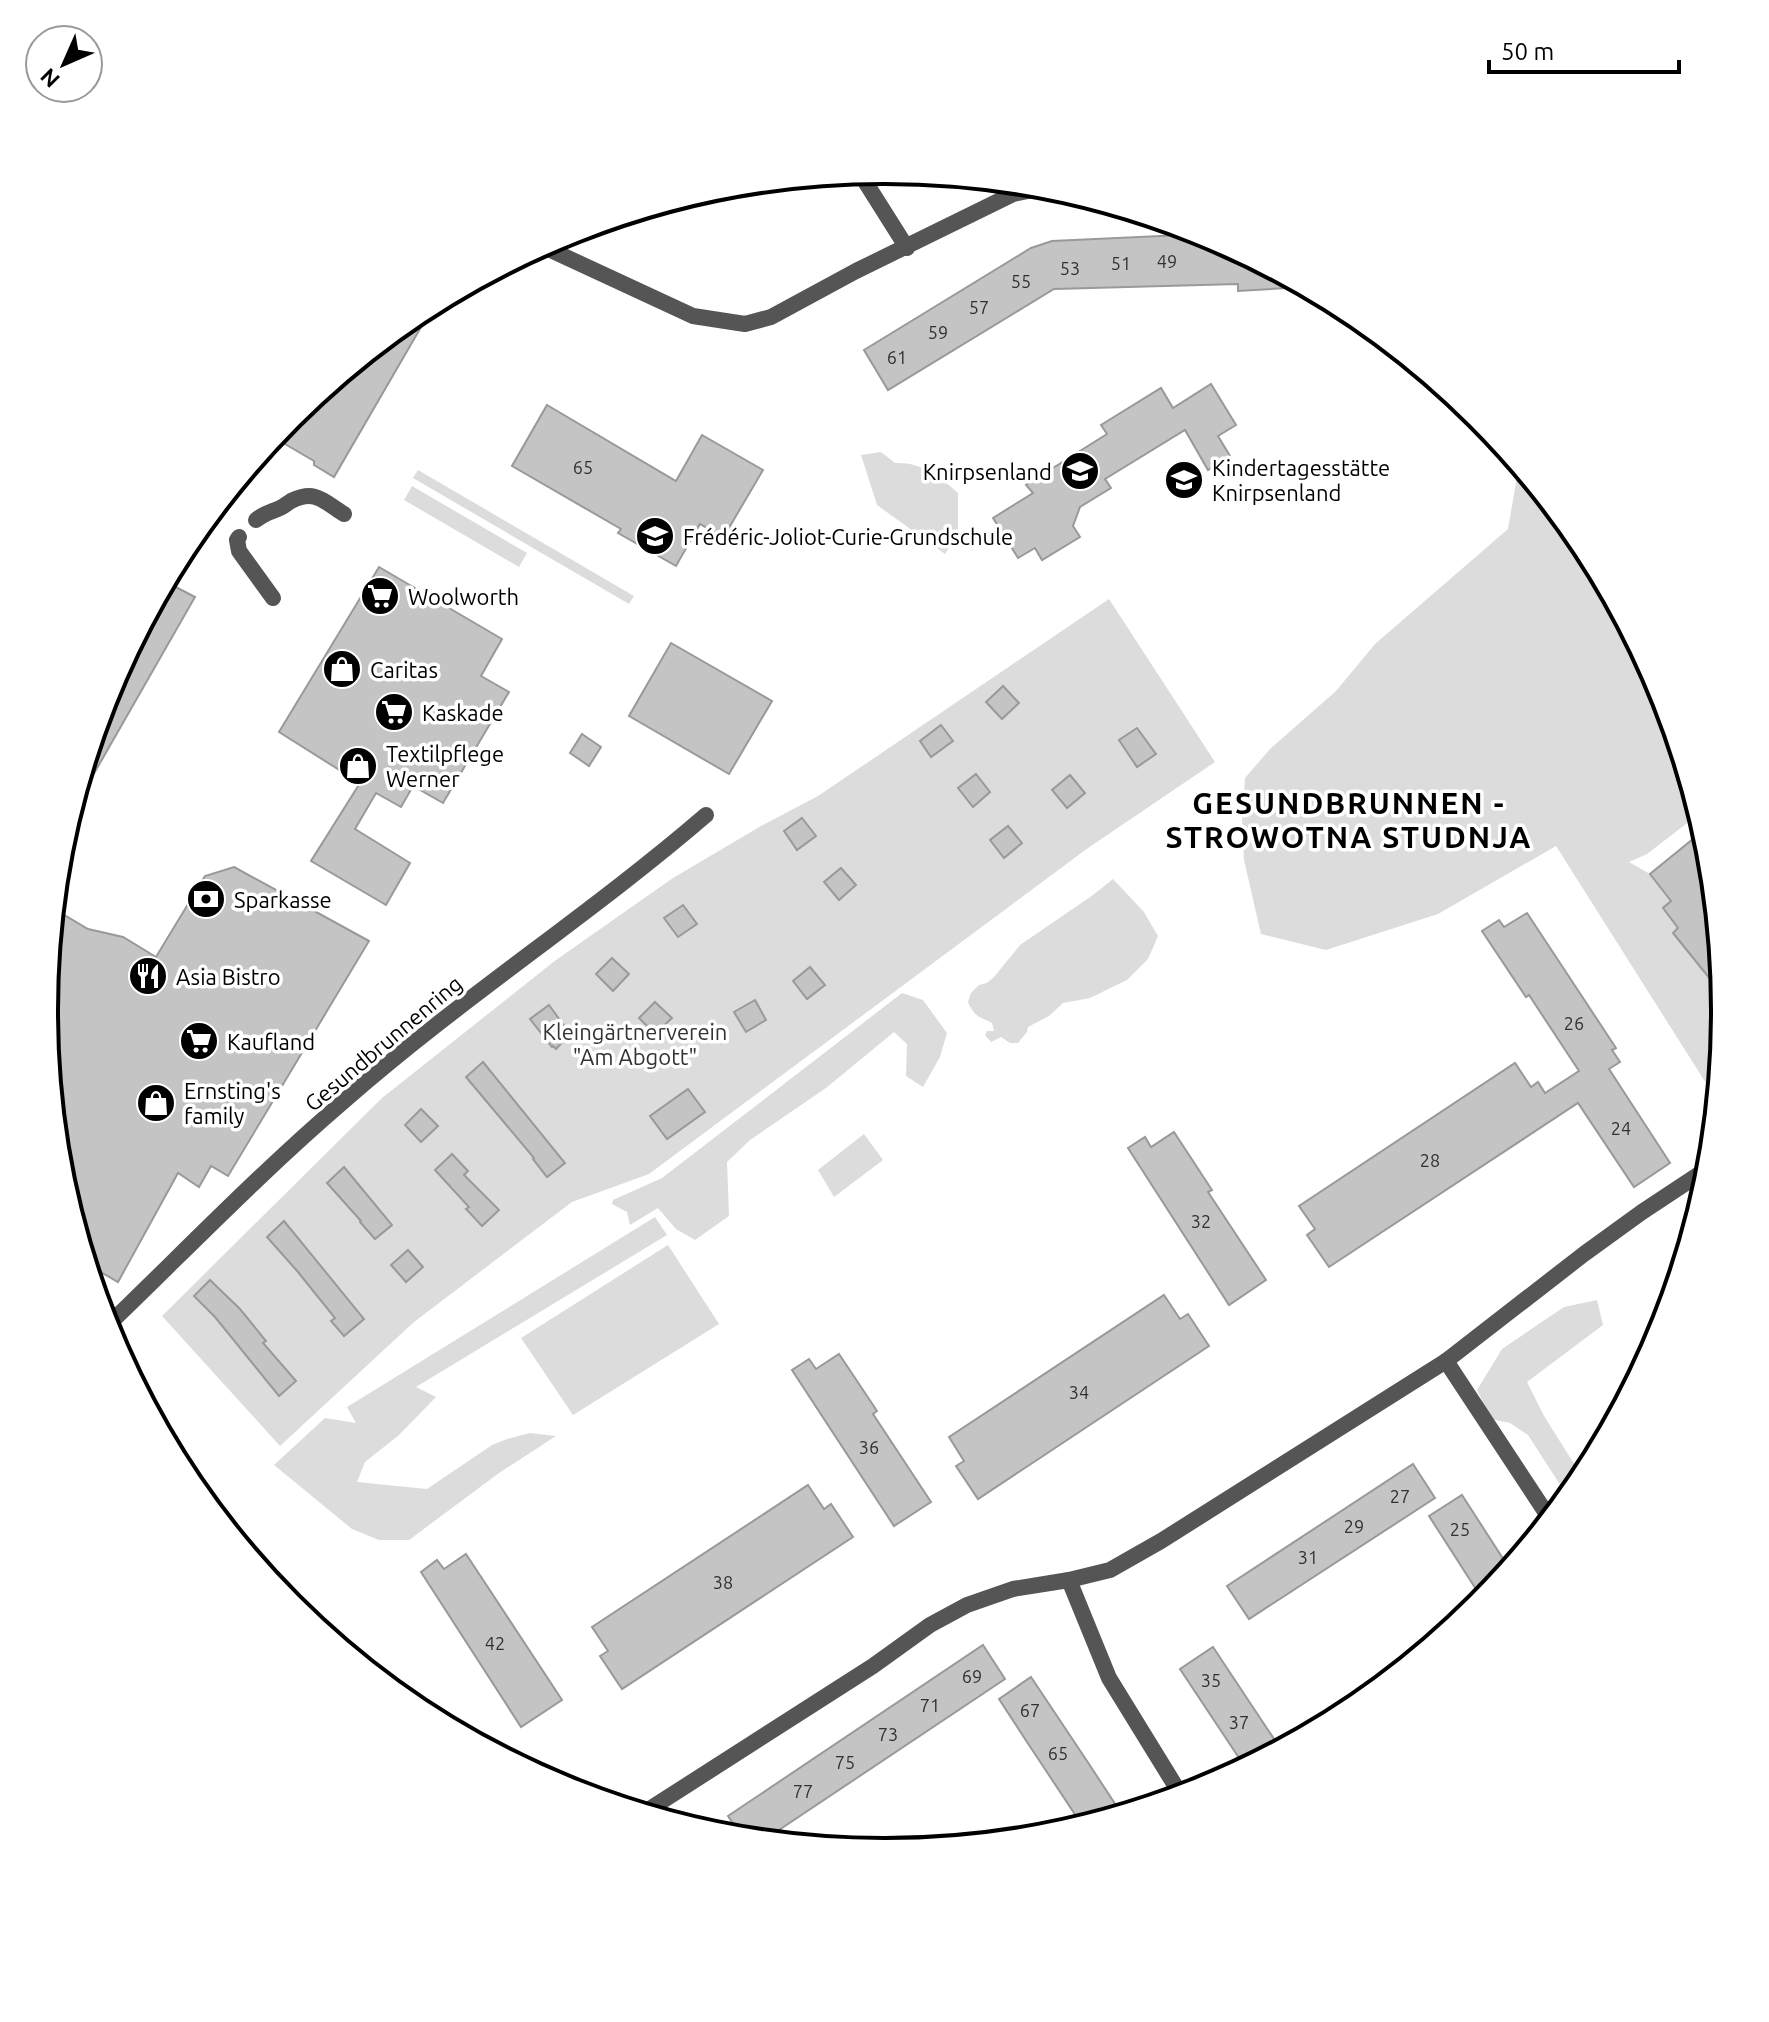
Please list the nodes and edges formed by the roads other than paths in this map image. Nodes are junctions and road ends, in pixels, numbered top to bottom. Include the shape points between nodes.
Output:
1 (869, 185) edge
2 (1011, 195) edge
3 (907, 248) junction
4 (556, 253) edge
5 (344, 514) dead end
6 (273, 598) dead end
7 (706, 815) dead end
8 (1694, 1178) edge
9 (117, 1317) edge
10 (1446, 1361) junction
11 (1544, 1509) edge
12 (1069, 1580) junction
13 (1175, 1785) edge
14 (656, 1805) edge

1 - 3 street
2 - 3 street
3 - 4 street via 771,317 745,324 693,316
5 - 6 street via 307,494 263,514 237,540 239,551
7 - 9 street, Gesundbrunnenring via 343,1101
8 - 10 street
10 - 11 street
10 - 12 street via 1161,1541 1110,1570
12 - 13 street via 1109,1678
12 - 14 street via 1013,1589 930,1625

